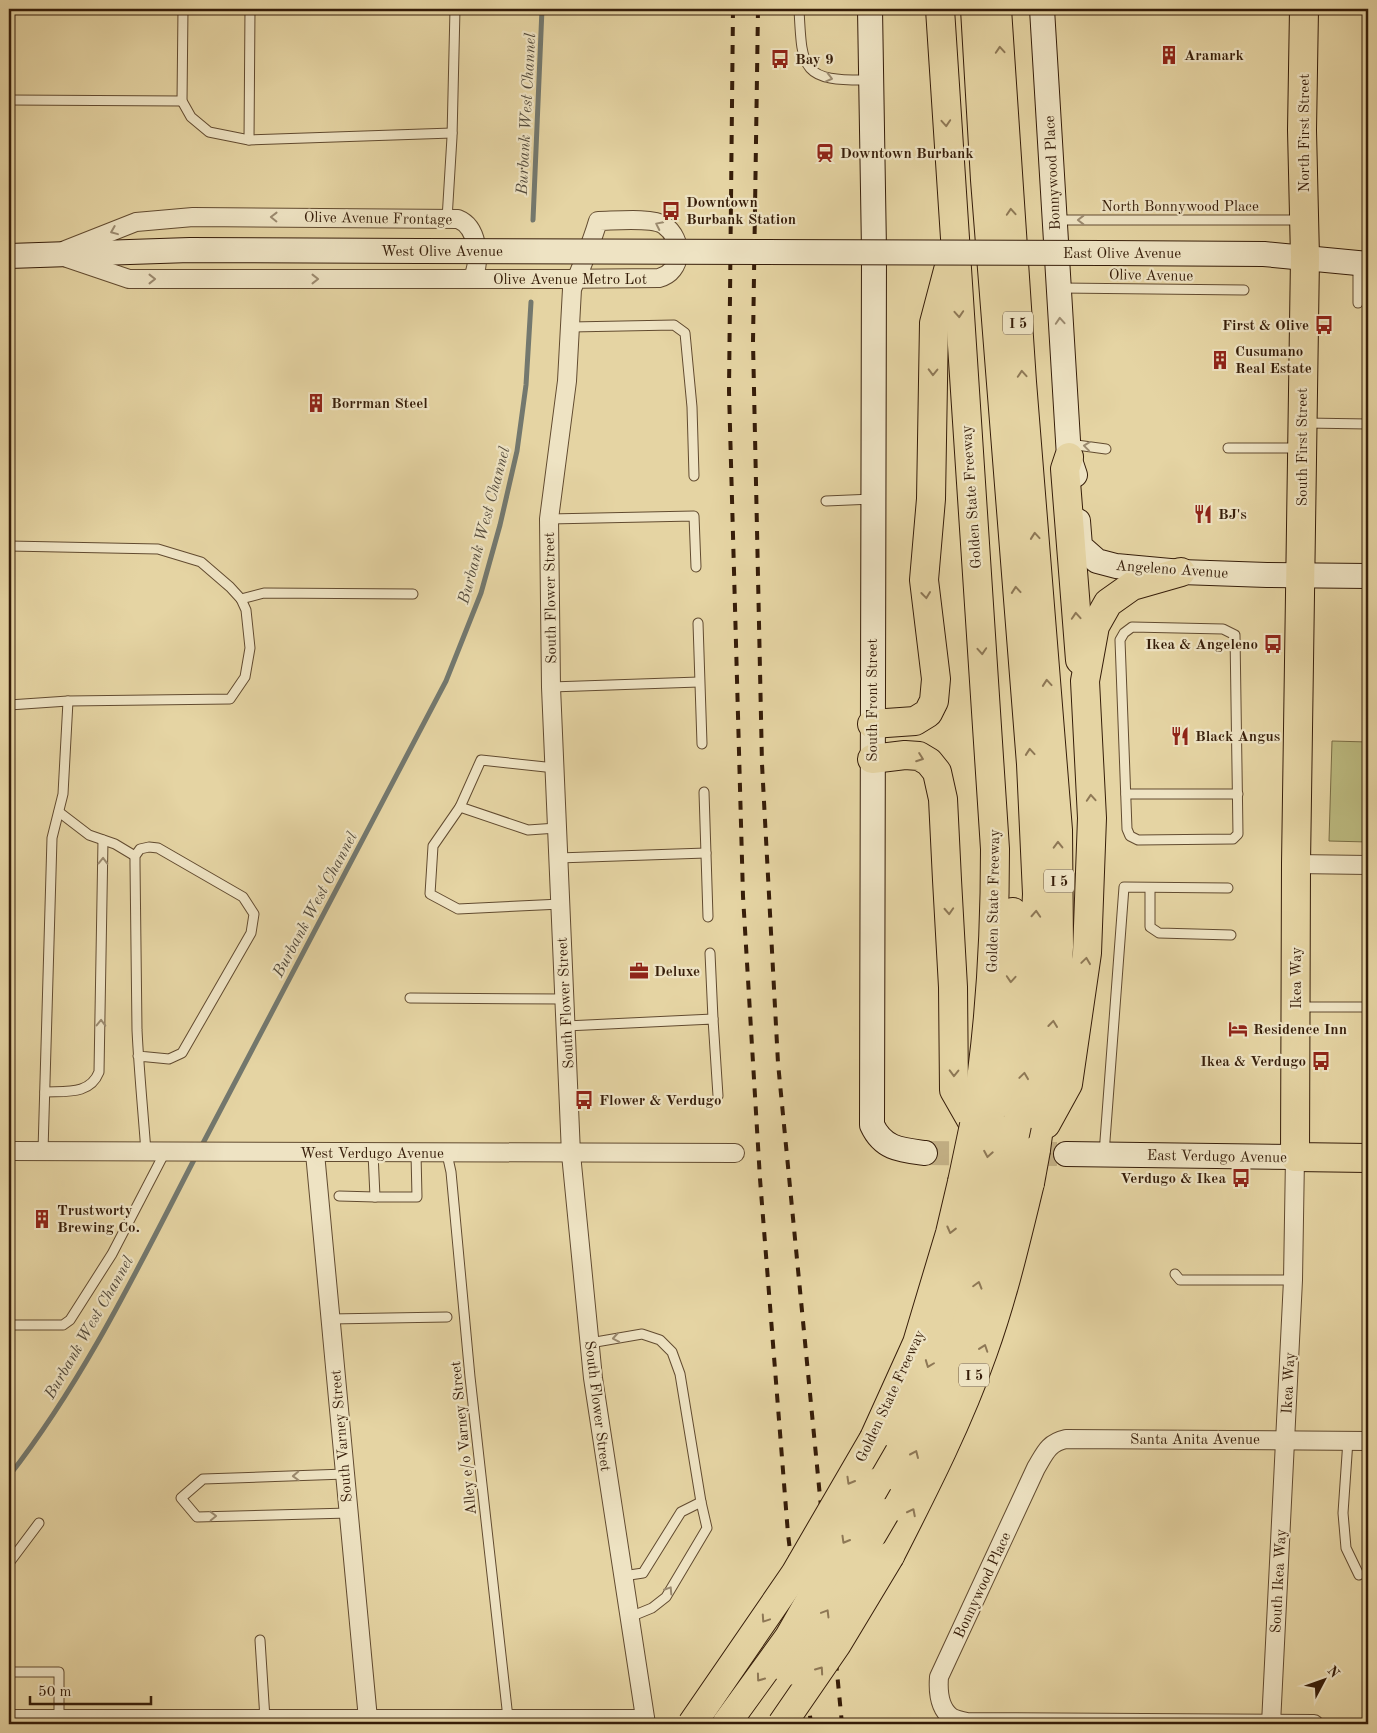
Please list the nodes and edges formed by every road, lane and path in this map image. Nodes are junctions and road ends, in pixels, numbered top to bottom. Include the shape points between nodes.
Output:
1 (183, 9) edge
2 (250, 9) edge
3 (455, 9) edge
4 (799, 9) edge
5 (870, 9) edge
6 (940, 9) edge
7 (957, 9) edge
8 (976, 9) edge
9 (997, 9) edge
10 (1042, 9) edge
11 (1304, 9) edge
12 (943, 75) junction
13 (870, 80) junction
14 (9, 100) edge
15 (182, 101) junction
16 (452, 133) junction
17 (249, 140) junction
18 (447, 219) junction
19 (1054, 220) junction
20 (1305, 220) junction
21 (598, 221) joint
22 (474, 234) junction
23 (592, 243) junction
24 (954, 248) junction
25 (875, 252) junction
26 (56, 254) junction
27 (9, 256) edge
28 (1305, 257) junction
29 (1363, 264) edge
30 (467, 279) junction
31 (576, 279) junction
32 (1058, 288) junction
33 (1244, 290) dead end
34 (1358, 303) dead end
35 (571, 327) junction
36 (1368, 424) edge
37 (1302, 435) junction
38 (1228, 448) dead end
39 (1106, 449) dead end
40 (1069, 450) junction
41 (694, 476) dead end
42 (873, 499) junction
43 (826, 501) dead end
44 (549, 519) junction
45 (9, 546) edge
46 (696, 567) dead end
47 (1181, 572) junction
48 (1368, 576) edge
49 (1301, 577) junction
50 (413, 594) dead end
51 (241, 599) junction
52 (698, 623) dead end
53 (1085, 681) junction
54 (700, 682) junction
55 (551, 687) junction
56 (68, 701) junction
57 (9, 706) edge
58 (872, 724) junction
59 (702, 744) dead end
60 (872, 759) junction
61 (554, 768) junction
62 (704, 792) dead end
63 (1126, 794) junction
64 (1238, 794) junction
65 (460, 806) junction
66 (59, 812) junction
67 (557, 828) junction
68 (103, 840) junction
69 (706, 853) junction
70 (135, 856) junction
71 (558, 858) junction
72 (1296, 864) junction
73 (1368, 865) edge
74 (1150, 888) junction
75 (1228, 888) dead end
76 (560, 904) junction
77 (708, 917) dead end
78 (1231, 935) dead end
79 (710, 953) dead end
80 (410, 998) dead end
81 (565, 999) junction
82 (1295, 1007) junction
83 (1368, 1007) edge
84 (713, 1019) junction
85 (566, 1026) junction
86 (138, 1056) junction
87 (45, 1092) junction
88 (718, 1096) dead end
89 (1018, 1127) junction
90 (9, 1151) edge
91 (43, 1152) junction
92 (146, 1152) junction
93 (165, 1152) junction
94 (315, 1153) junction
95 (373, 1153) junction
96 (735, 1153) dead end
97 (925, 1153) tunnel mouth
98 (416, 1154) junction
99 (448, 1154) junction
100 (571, 1154) junction
101 (1066, 1154) tunnel mouth
102 (1104, 1155) junction
103 (1295, 1157) junction
104 (1368, 1158) edge
105 (995, 1183) junction
106 (340, 1196) dead end
107 (375, 1197) junction
108 (1175, 1274) dead end
109 (1293, 1280) junction
110 (447, 1317) dead end
111 (330, 1318) junction
112 (9, 1325) edge
113 (590, 1343) junction
114 (1285, 1439) junction
115 (1348, 1440) junction
116 (1368, 1441) edge
117 (1036, 1468) joint
118 (345, 1474) junction
119 (701, 1502) junction
120 (348, 1513) junction
121 (39, 1523) dead end
122 (9, 1563) edge
123 (1359, 1575) dead end
124 (624, 1576) junction
125 (630, 1617) junction
126 (260, 1640) dead end
127 (9, 1672) edge
128 (508, 1718) junction
129 (9, 1719) edge
130 (265, 1719) junction
131 (60, 1720) junction
132 (361, 1721) edge
133 (446, 1721) edge
134 (41, 1722) edge
135 (110, 1722) edge
136 (181, 1722) edge
137 (294, 1722) edge
138 (565, 1722) edge
139 (646, 1722) edge
140 (692, 1724) edge
141 (726, 1724) edge
142 (748, 1724) edge
143 (782, 1724) edge
144 (998, 1724) edge
145 (1271, 1724) edge
146 (1314, 1724) edge

1 - 15 lane
2 - 17 lane
3 - 16 lane
4 -> 13 lane via 801,52 815,73 831,79
5 - 13 main road, South Front Street
6 - 12 main road, Golden State Freeway / I 5
7 - 12 main road via 959,54
89 -> 8 main road via 1030,1020 1037,894 1031,764 985,180
89 -> 9 main road, Golden State Freeway / I 5 via 1056,1000 1058,830
10 - 19 main road, Bonnywood Place
11 - 20 main road, North First Street via 1302,130
12 -> 24 main road, Golden State Freeway / I 5
13 - 25 main road, South Front Street
14 - 15 lane
15 - 17 lane via 190,117 208,132
16 - 17 lane
16 - 18 lane
18 - 22 street, Olive Avenue Frontage via 465,222
18 -> 26 street, Olive Avenue Frontage via 213,216 136,222
20 -> 19 lane, North Bonnywood Place
19 - 32 main road, Bonnywood Place
20 - 28 main road, North First Street
21 - 23 street, South Flower Street
31 -> 21 street, Olive Avenue Metro Lot via 659,278 667,276 676,266 678,246 664,225 652,221
22 - 23 street via 485,242
22 - 30 street, Olive Avenue Frontage via 477,267 474,276
23 - 31 street, South Flower Street
24 -> 58 main road via 934,323 931,499 924,580 936,679 934,701 928,713 915,721
24 -> 89 main road, Golden State Freeway / I 5 via 995,848 995,937 990,1004
25 - 26 main road, West Olive Avenue, bridge via 190,250
25 - 28 main road, East Olive Avenue, bridge via 1264,254
25 - 42 main road, South Front Street
26 - 27 main road, West Olive Avenue
26 -> 30 street via 129,279
28 - 29 main road, East Olive Avenue
28 - 37 main road, South First Street
29 - 34 lane
30 - 31 street, Olive Avenue Metro Lot
31 - 35 street, South Flower Street via 572,289
32 - 33 lane, Olive Avenue
40 -> 32 main road, Bonnywood Place
35 - 41 lane via 674,325 685,333
35 - 44 street, South Flower Street
36 - 37 lane
37 - 38 lane
37 - 49 main road, South First Street
39 -> 40 lane
40 - 47 main road, Angeleno Avenue via 1074,471 1080,546 1097,562
53 -> 40 main road via 1078,650 1065,469
42 - 43 lane
42 - 58 main road, South Front Street
44 - 46 lane via 694,516
44 - 55 street, South Flower Street
45 - 51 lane via 158,549 201,562
47 - 49 main road, Angeleno Avenue
47 - 53 main road via 1132,586 1108,603 1095,626
48 - 49 main road, Angeleno Avenue
49 - 72 main road, Ikea Way
50 - 51 lane via 264,593
51 - 56 lane via 246,610 250,648 245,677 230,699
52 - 54 lane
89 -> 53 main road via 1068,1084 1087,953 1092,818
54 - 55 lane
54 - 59 lane
55 - 61 street, South Flower Street
56 - 57 lane
56 - 66 lane via 63,794
58 - 60 main road, South Front Street
60 -> 89 main road via 919,756 937,772 943,799 949,909 954,1090
60 - 97 main road, South Front Street via 872,1125 885,1144 895,1150
61 - 65 lane via 481,760
61 - 67 street, South Flower Street
62 - 69 lane
63 - 64 lane
63 - 64 lane via 1127,829 1130,836 1138,840 1233,840 1238,834
63 - 64 lane via 1120,640 1132,628 1223,629 1235,635
65 - 67 lane via 528,830
65 - 76 lane via 433,846 430,894 458,909
66 - 68 lane via 89,835
66 - 87 lane via 52,838
67 - 71 street, South Flower Street
68 - 70 lane
87 -> 68 lane via 80,1091 96,1079 99,1072
69 - 71 lane
69 - 77 lane
70 - 86 lane
70 - 86 lane via 140,849 158,848 243,897 254,914 251,934 182,1053 169,1059
71 - 76 street, South Flower Street
72 - 73 street
72 - 82 main road, Ikea Way
74 - 75 lane
74 - 78 lane via 1152,929 1159,933
74 - 102 lane via 1124,887
76 - 81 street, South Flower Street
79 - 84 lane
80 - 81 lane
81 - 85 street, South Flower Street
82 - 83 lane
82 - 103 main road, Ikea Way
84 - 85 lane
84 - 88 lane
85 - 100 street, South Flower Street
86 - 92 lane
87 - 91 lane
89 - 105 main road, Golden State Freeway / I 5, bridge
89 -> 105 main road, Golden State Freeway / I 5, bridge
90 - 91 street, West Verdugo Avenue
91 - 92 street, West Verdugo Avenue
92 - 93 street, West Verdugo Avenue
93 - 94 street, West Verdugo Avenue
93 - 112 lane via 112,1254 70,1320 63,1325
94 - 95 street, West Verdugo Avenue
94 - 111 street, South Varney Street
95 - 98 street, West Verdugo Avenue
95 - 107 lane
96 - 100 street, West Verdugo Avenue
98 - 99 street, West Verdugo Avenue
98 - 107 lane via 417,1197
99 - 100 street, West Verdugo Avenue
99 - 128 lane, Alley e/o Varney Street
100 - 113 street, South Flower Street
101 - 102 main road, East Verdugo Avenue
102 - 103 main road, East Verdugo Avenue
103 - 104 main road, East Verdugo Avenue
103 - 109 street, Ikea Way
105 -> 140 main road, Golden State Freeway / I 5, bridge via 950,1233 917,1343 874,1438 795,1574
105 -> 141 main road, bridge via 966,1254 944,1325 902,1432 878,1482 789,1637
142 -> 105 main road, bridge via 810,1640 907,1471 941,1394 996,1224
143 -> 105 main road, Golden State Freeway / I 5, bridge via 837,1644 890,1556 944,1450 983,1352 1008,1276
106 - 107 lane
108 - 109 lane via 1180,1280
109 - 114 street, Ikea Way
110 - 111 lane
111 - 118 street, South Varney Street
119 -> 113 lane via 680,1374 672,1352 660,1340 642,1334
113 - 124 street, South Flower Street via 598,1417
114 - 115 street, Santa Anita Avenue
114 - 117 street, Santa Anita Avenue via 1066,1438 1050,1444
114 - 145 street, South Ikea Way
115 - 116 street, Santa Anita Avenue
115 - 123 lane via 1343,1514 1346,1548
117 - 144 street, Bonnywood Place via 939,1677 938,1691 951,1717 967,1722
118 - 120 street, South Varney Street
118 -> 120 lane via 204,1479 181,1498 197,1517
119 - 124 lane via 681,1512 643,1573
125 -> 119 lane via 652,1608 666,1597 706,1528
120 - 132 street, South Varney Street
121 - 122 lane
124 - 125 street, South Flower Street
125 - 139 street, South Flower Street
126 - 130 lane
127 - 131 lane via 59,1672
128 - 133 street
128 - 138 street
129 - 134 street
130 - 136 street
130 - 137 street
131 - 134 street
131 - 135 street
132 - 133 street
132 - 137 street
135 - 136 street
138 - 139 street
144 - 145 street
145 - 146 street

